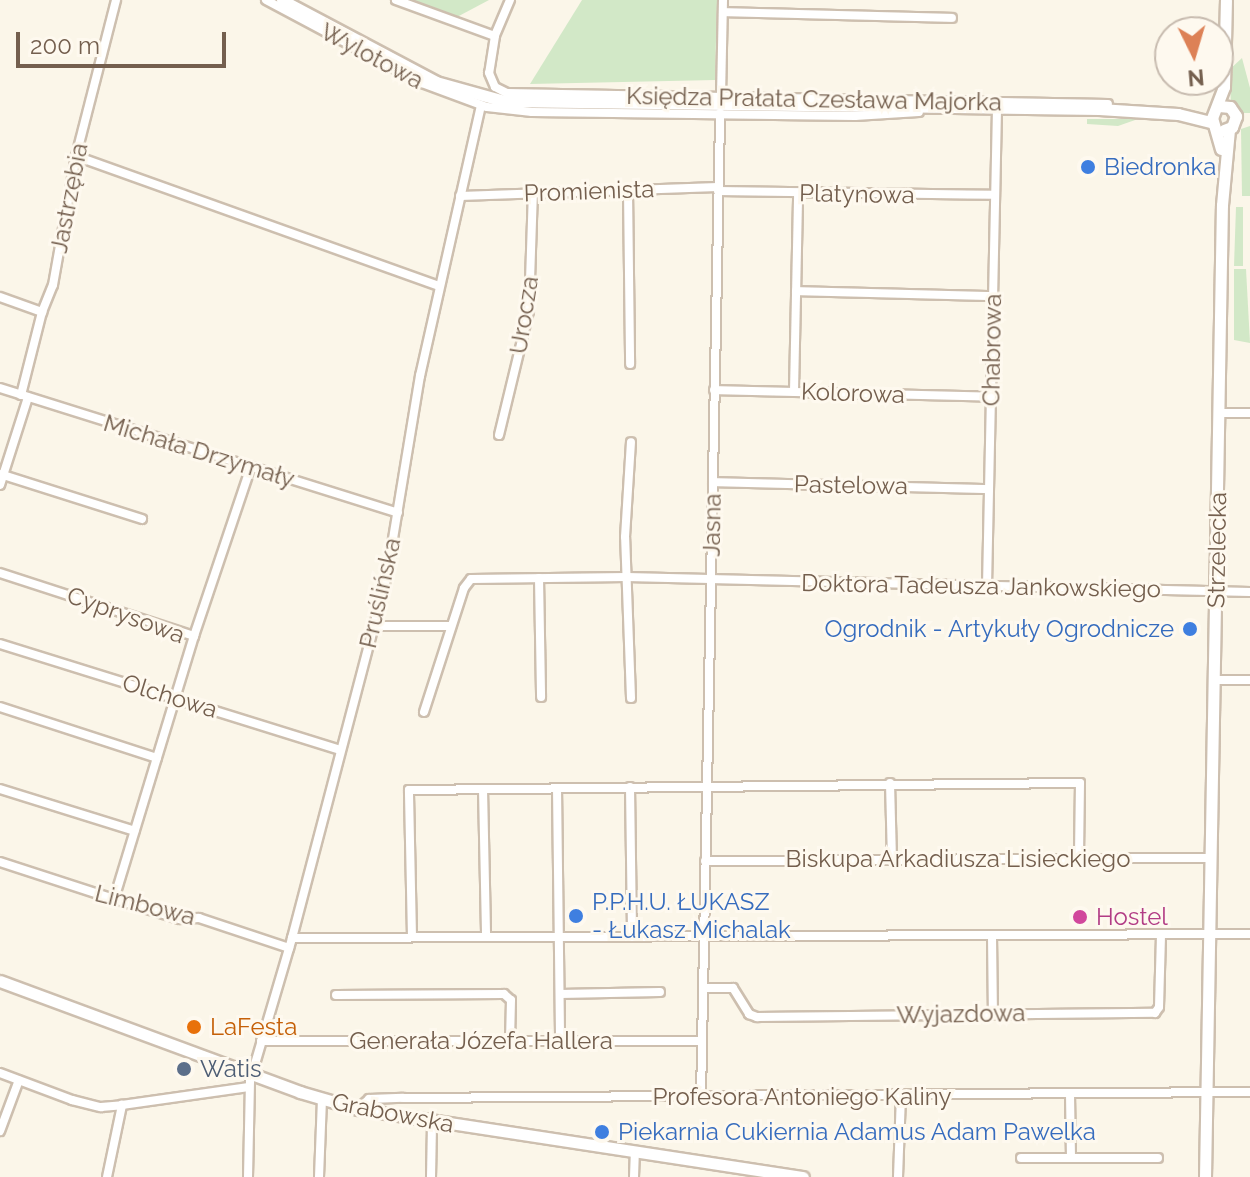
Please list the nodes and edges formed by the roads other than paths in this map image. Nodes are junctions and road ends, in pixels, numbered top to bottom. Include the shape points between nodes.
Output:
1 (116, 0) edge
2 (266, 0) edge
3 (282, 0) edge
4 (396, 0) edge
5 (510, 0) edge
6 (723, 0) edge
7 (1226, 0) edge
8 (723, 12) junction
9 (952, 18) dead end
10 (495, 36) junction
11 (721, 96) junction
12 (485, 102) junction
13 (797, 106) junction
14 (1138, 110) junction
15 (919, 112) junction
16 (720, 113) junction
17 (997, 113) junction
18 (1224, 117) junction
19 (1250, 118) edge
20 (76, 156) junction
21 (718, 189) junction
22 (628, 191) junction
23 (533, 193) junction
24 (798, 193) junction
25 (995, 195) junction
26 (460, 196) junction
27 (439, 286) junction
28 (796, 291) junction
29 (993, 296) junction
30 (0, 297) edge
31 (42, 312) junction
32 (630, 364) dead end
33 (0, 388) edge
34 (714, 390) junction
35 (794, 391) junction
36 (25, 396) junction
37 (991, 397) junction
38 (1219, 413) junction
39 (1250, 413) edge
40 (499, 435) dead end
41 (631, 442) dead end
42 (251, 467) junction
43 (2, 474) edge
44 (713, 482) junction
45 (0, 485) edge
46 (989, 489) junction
47 (398, 513) junction
48 (142, 519) dead end
49 (0, 573) edge
50 (627, 577) junction
51 (539, 578) junction
52 (711, 579) junction
53 (987, 586) junction
54 (1216, 592) junction
55 (1250, 592) edge
56 (374, 626) junction
57 (451, 626) junction
58 (194, 636) junction
59 (0, 644) edge
60 (1215, 680) junction
61 (1250, 680) edge
62 (541, 697) dead end
63 (176, 698) junction
64 (631, 698) dead end
65 (0, 707) edge
66 (424, 712) dead end
67 (340, 750) junction
68 (157, 758) junction
69 (890, 783) junction
70 (706, 785) junction
71 (630, 787) junction
72 (557, 788) junction
73 (0, 789) edge
74 (483, 789) junction
75 (135, 831) junction
76 (1079, 857) junction
77 (1211, 858) junction
78 (892, 859) junction
79 (705, 861) junction
80 (0, 862) edge
81 (114, 899) junction
82 (1161, 934) junction
83 (1210, 934) junction
84 (1250, 934) edge
85 (560, 936) junction
86 (632, 936) junction
87 (704, 936) junction
88 (992, 936) junction
89 (412, 937) junction
90 (486, 937) junction
91 (291, 943) junction
92 (0, 981) edge
93 (703, 988) junction
94 (660, 992) dead end
95 (560, 994) junction
96 (336, 995) dead end
97 (993, 1013) junction
98 (510, 1040) junction
99 (261, 1041) junction
100 (560, 1041) junction
101 (702, 1041) junction
102 (0, 1073) edge
103 (252, 1074) junction
104 (19, 1080) junction
105 (249, 1087) junction
106 (1205, 1092) junction
107 (1250, 1092) edge
108 (1070, 1094) junction
109 (901, 1097) junction
110 (403, 1098) junction
111 (701, 1098) junction
112 (322, 1099) junction
113 (122, 1105) junction
114 (358, 1109) junction
115 (401, 1118) junction
116 (432, 1123) junction
117 (0, 1131) edge
118 (635, 1152) junction
119 (1071, 1157) junction
120 (1021, 1158) dead end
121 (1158, 1158) dead end
122 (760, 1174) edge
123 (107, 1177) edge
124 (248, 1177) edge
125 (319, 1177) edge
126 (431, 1177) edge
127 (634, 1177) edge
128 (803, 1177) edge
129 (898, 1177) edge
130 (1205, 1177) edge

1 - 20 street, Jastrzębia
2 - 12 street, Wylotowa via 422,83
3 - 12 street, Wylotowa via 428,78
4 - 10 street
5 - 10 street
6 - 8 street
7 - 18 street, Strzelecka
8 - 9 street
8 - 11 street
10 - 11 street, Księdza Prałata Czesława Majorka via 489,73 502,91
11 - 14 street, Księdza Prałata Czesława Majorka via 1091,103
12 - 13 street, Księdza Prałata Czesława Majorka
12 - 16 street, Księdza Prałata Czesława Majorka via 532,112
12 - 26 street, Pruślińska
13 - 14 street, Księdza Prałata Czesława Majorka
13 - 15 street, Księdza Prałata Czesława Majorka
14 - 17 street, Księdza Prałata Czesława Majorka via 1111,115
14 - 18 street, Księdza Prałata Czesława Majorka
15 - 16 street, Księdza Prałata Czesława Majorka
15 - 17 street, Księdza Prałata Czesława Majorka
16 - 21 street, Jasna
17 - 25 street, Chabrowa
18 - 19 street, Księdza Prałata Czesława Majorka
18 - 38 street, Strzelecka
20 - 27 street
20 - 31 street, Jastrzębia via 53,285
21 - 22 street, Promienista
21 - 24 street, Platynowa
21 - 34 street, Jasna
22 - 23 street, Promienista
22 - 32 street
23 - 26 street, Promienista
23 - 40 street, Urocza via 529,311
24 - 25 street, Platynowa
24 - 28 street
25 - 29 street, Chabrowa
26 - 27 street, Pruślińska
27 - 47 street, Pruślińska
28 - 29 street
28 - 35 street
29 - 37 street, Chabrowa
30 - 31 street
31 - 36 street, Jastrzębia
33 - 36 street, Michała Drzymały
34 - 35 street, Kolorowa
34 - 44 street, Jasna
35 - 37 street, Kolorowa
36 - 42 street, Michała Drzymały
36 - 43 street, Jastrzębia
37 - 46 street, Chabrowa
38 - 39 street
38 - 54 street, Strzelecka
41 - 50 street
42 - 47 street, Michała Drzymały
42 - 58 street
43 - 45 street, Jastrzębia
43 - 48 street
44 - 46 street, Pastelowa
44 - 52 street, Jasna
46 - 53 street, Chabrowa
47 - 56 street, Pruślińska
49 - 58 street, Cyprysowa
50 - 51 street, Doktora Tadeusza Jankowskiego
50 - 52 street, Doktora Tadeusza Jankowskiego
50 - 64 street
51 - 57 street, Doktora Tadeusza Jankowskiego via 471,579
51 - 62 street
52 - 53 street, Doktora Tadeusza Jankowskiego
52 - 70 street, Jasna
53 - 54 street, Doktora Tadeusza Jankowskiego
54 - 55 street, Doktora Tadeusza Jankowskiego
54 - 60 street, Strzelecka
56 - 57 street
56 - 67 street, Pruślińska
57 - 66 street
58 - 63 street, Cyprysowa
59 - 63 street, Olchowa
60 - 61 street
60 - 77 street, Strzelecka
63 - 67 street, Olchowa
63 - 68 street, Cyprysowa
65 - 68 street
67 - 91 street, Pruślińska
68 - 75 street, Cyprysowa
69 - 70 street
69 - 76 street via 1080,783
69 - 78 street
70 - 71 street
70 - 79 street, Jasna
71 - 72 street
71 - 86 street
72 - 74 street
72 - 85 street
73 - 75 street
74 - 89 street via 409,790
74 - 90 street
75 - 81 street, Cyprysowa
76 - 77 street, Biskupa Arkadiusza Lisieckiego
76 - 78 street, Biskupa Arkadiusza Lisieckiego
77 - 83 street, Strzelecka
78 - 79 street, Biskupa Arkadiusza Lisieckiego
79 - 87 street, Jasna
80 - 81 street, Limbowa
81 - 91 street, Limbowa
82 - 83 street, Limbowa
82 - 88 street, Limbowa
82 - 97 street, Wyjazdowa via 1155,1013
83 - 84 street, Limbowa
83 - 106 street, Strzelecka
85 - 86 street, Limbowa
85 - 90 street, Limbowa
85 - 95 street
86 - 87 street, Limbowa
87 - 88 street, Limbowa
87 - 93 street, Jasna
88 - 97 street
89 - 90 street, Limbowa
89 - 91 street, Limbowa
91 - 99 street, Pruślińska
92 - 103 street, Grabowska
93 - 97 street, Wyjazdowa via 733,988 749,1014 757,1017
93 - 101 street, Jasna
94 - 95 street
95 - 100 street
96 - 98 street via 504,994 511,1000
98 - 99 street, Generała Józefa Hallera
98 - 100 street, Generała Józefa Hallera
99 - 103 street, Pruślińska
100 - 101 street, Generała Józefa Hallera
101 - 111 street, Jasna
102 - 104 street
103 - 105 street, Pruślińska
103 - 112 street, Grabowska
104 - 113 street via 87,1104
104 - 117 street
105 - 113 street
105 - 124 street, Pruślińska
106 - 107 street, Profesora Antoniego Kaliny
106 - 108 street, Profesora Antoniego Kaliny
106 - 130 street, Strzelecka
108 - 109 street, Profesora Antoniego Kaliny
108 - 119 street
109 - 111 street, Profesora Antoniego Kaliny
109 - 129 street
110 - 111 street, Profesora Antoniego Kaliny
110 - 114 street, Profesora Antoniego Kaliny via 369,1099
110 - 115 street
112 - 114 street, Grabowska
112 - 125 street
113 - 123 street
114 - 115 street, Grabowska
115 - 116 street, Grabowska
116 - 118 street, Grabowska
116 - 126 street
118 - 122 street, Grabowska
118 - 127 street
119 - 120 street
119 - 121 street
122 - 128 street, Grabowska

